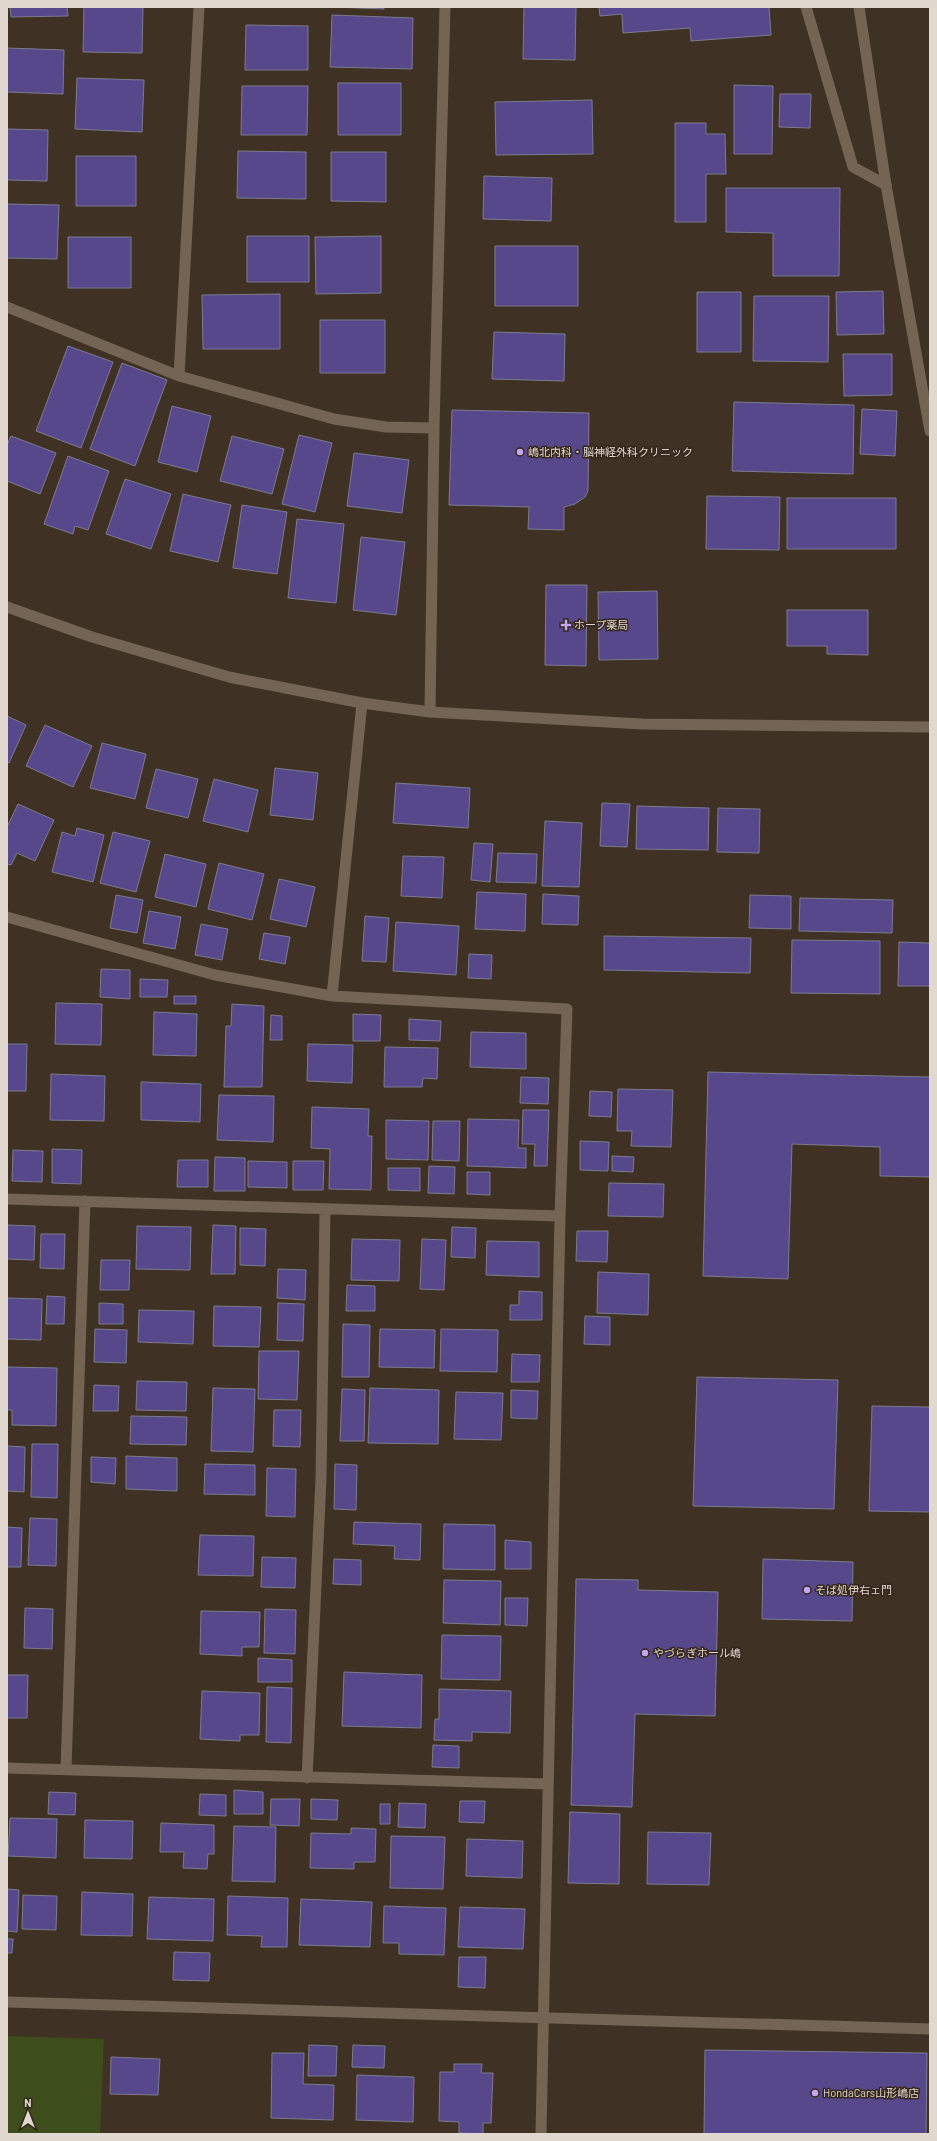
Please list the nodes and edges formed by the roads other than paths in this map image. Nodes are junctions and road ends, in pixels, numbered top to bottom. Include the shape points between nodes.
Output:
1 (200, 7) edge
2 (445, 7) edge
3 (806, 7) edge
4 (858, 7) edge
5 (886, 185) junction
6 (7, 307) edge
7 (179, 376) junction
8 (434, 428) junction
9 (930, 431) edge
10 (7, 607) edge
11 (362, 703) junction
12 (430, 712) junction
13 (930, 727) edge
14 (7, 917) edge
15 (332, 996) junction
16 (7, 1199) edge
17 (85, 1201) junction
18 (325, 1209) junction
19 (560, 1216) junction
20 (7, 1768) edge
21 (66, 1769) junction
22 (307, 1778) junction
23 (547, 1784) junction
24 (7, 2002) edge
25 (544, 2017) junction
26 (930, 2029) edge
27 (541, 2134) edge

1 - 7 street
2 - 8 street
3 - 5 street via 853,167
4 - 5 street
5 - 9 street
6 - 7 street
7 - 8 street via 334,419 386,427
8 - 12 street
10 - 11 street via 92,637 229,677
11 - 12 street
11 - 15 street
12 - 13 street via 642,724
14 - 15 street via 215,975
15 - 19 street via 567,1009
16 - 17 street
17 - 18 street
17 - 21 street
18 - 19 street
18 - 22 street via 321,1479
19 - 23 street
20 - 21 street
21 - 22 street
22 - 23 street
23 - 25 street
24 - 25 street
25 - 26 street
25 - 27 street

